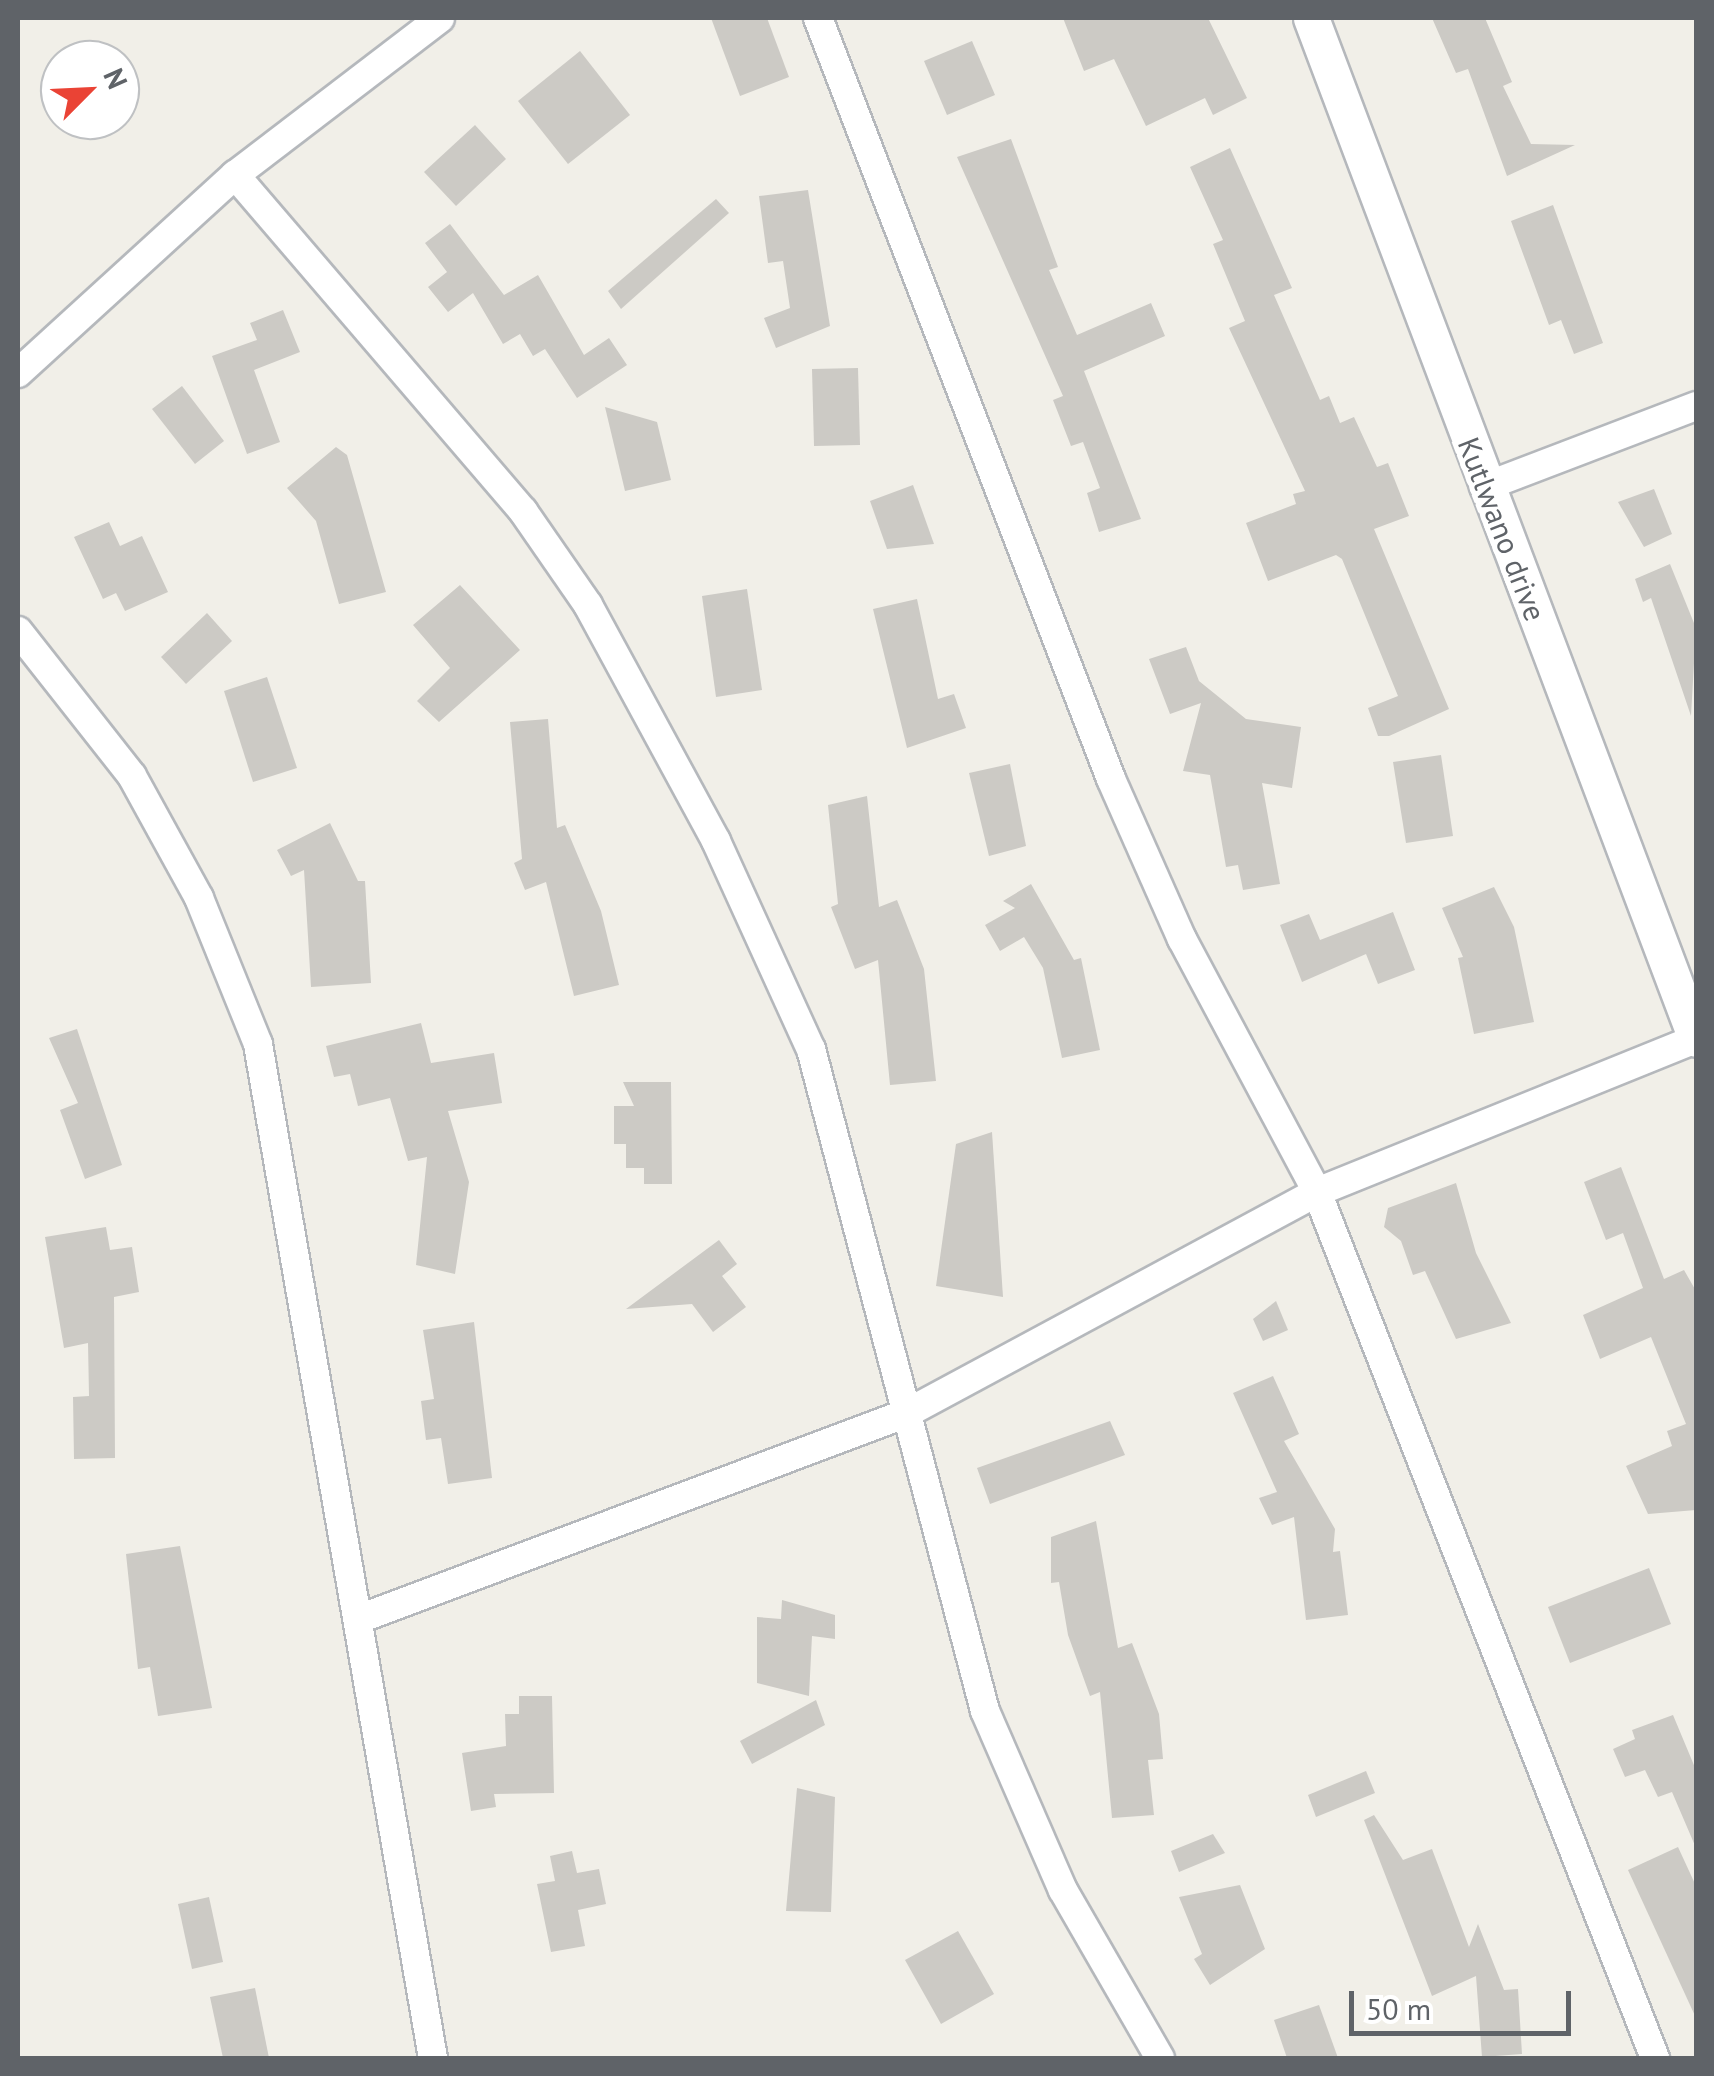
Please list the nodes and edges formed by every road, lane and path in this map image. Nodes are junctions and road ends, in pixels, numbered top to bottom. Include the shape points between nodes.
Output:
1 (440, 18) edge
2 (818, 18) edge
3 (1311, 18) edge
4 (234, 174) junction
5 (18, 373) edge
6 (1696, 406) edge
7 (1484, 487) junction
8 (18, 630) edge
9 (1696, 1039) edge
10 (1317, 1192) junction
11 (907, 1413) junction
12 (359, 1619) junction
13 (433, 2058) edge
14 (1160, 2058) edge
15 (1655, 2058) edge

1 - 4 street
2 - 10 street via 1111,779 1182,939
3 - 7 street, Kutlwano drive
4 - 5 street
4 - 11 street via 523,511 588,605 652,717 811,1049
6 - 7 street
7 - 9 street, Kutlwano drive
8 - 12 street via 132,776 198,898 258,1044
9 - 10 street
10 - 11 street
10 - 15 street
11 - 12 street
11 - 14 street via 961,1640 992,1729 1063,1890
12 - 13 street

